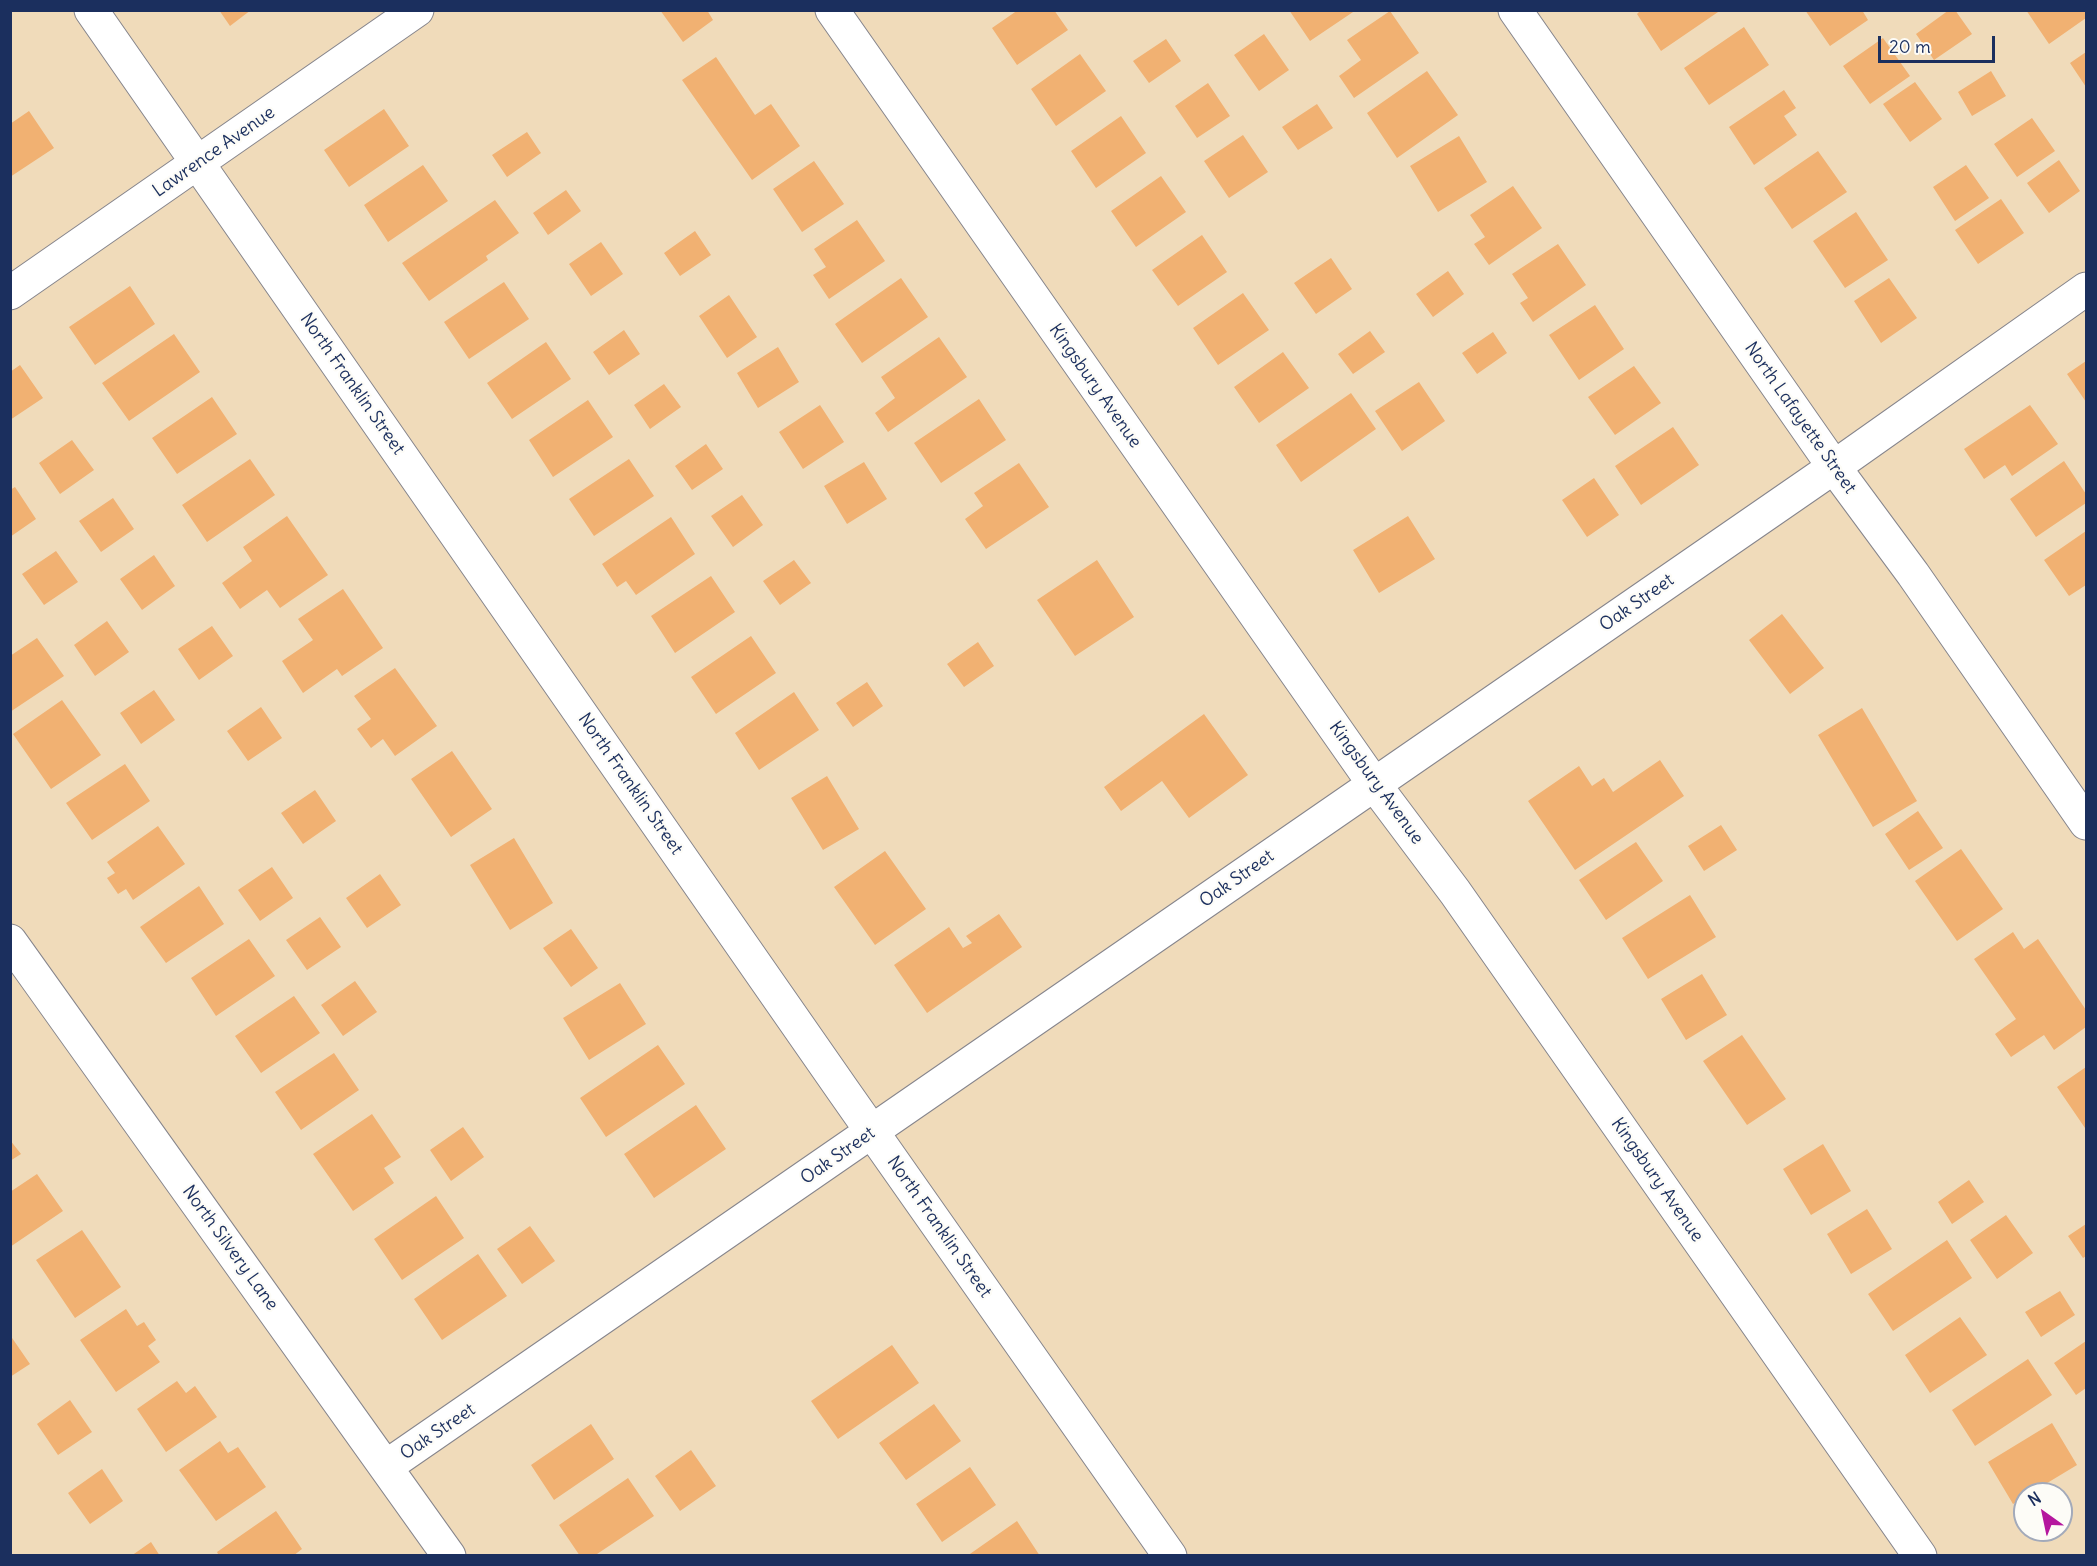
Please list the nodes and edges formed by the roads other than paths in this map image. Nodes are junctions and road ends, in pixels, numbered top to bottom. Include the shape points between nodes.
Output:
1 (91, 10) edge
2 (417, 10) edge
3 (832, 10) edge
4 (1515, 10) edge
5 (198, 162) junction
6 (2086, 289) edge
7 (10, 293) edge
8 (1834, 467) junction
9 (1374, 784) junction
10 (2086, 823) edge
11 (10, 941) edge
12 (872, 1132) junction
13 (387, 1466) junction
14 (449, 1556) edge
15 (1170, 1556) edge
16 (1920, 1556) edge

1 - 5 street, North Franklin Street
2 - 5 street, Lawrence Avenue
3 - 9 street, Kingsbury Avenue
4 - 8 street, North Lafayette Street
5 - 7 street, Lawrence Avenue
5 - 12 street, North Franklin Street
6 - 8 street, Oak Street
8 - 9 street, Oak Street
8 - 10 street, North Lafayette Street
9 - 12 street, Oak Street
9 - 16 street, Kingsbury Avenue via 1462,902
11 - 13 street, North Silvery Lane
12 - 13 street, Oak Street
12 - 15 street, North Franklin Street
13 - 14 street, North Silvery Lane

